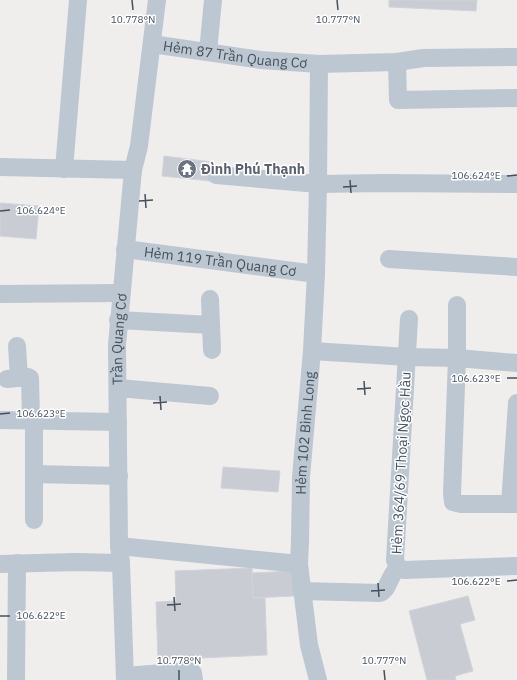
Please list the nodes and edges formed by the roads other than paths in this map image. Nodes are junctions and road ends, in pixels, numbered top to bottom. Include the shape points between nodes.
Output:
1 (78, 0) edge
2 (157, 0) edge
3 (213, 0) edge
4 (152, 44) junction
5 (208, 52) junction
6 (517, 57) edge
7 (397, 62) junction
8 (319, 64) junction
9 (517, 98) edge
10 (0, 167) edge
11 (64, 169) junction
12 (133, 170) junction
13 (216, 175) dead end
14 (318, 184) junction
15 (517, 184) edge
16 (125, 249) junction
17 (389, 259) dead end
18 (517, 267) edge
19 (316, 274) junction
20 (121, 293) junction
21 (0, 294) edge
22 (210, 299) dead end
23 (457, 304) dead end
24 (409, 319) dead end
25 (118, 320) junction
26 (211, 325) junction
27 (17, 346) dead end
28 (212, 350) dead end
29 (312, 351) junction
30 (408, 357) junction
31 (457, 358) junction
32 (517, 363) edge
33 (118, 388) junction
34 (210, 396) dead end
35 (517, 403) edge
36 (0, 420) edge
37 (33, 421) junction
38 (118, 422) junction
39 (34, 474) junction
40 (119, 476) junction
41 (513, 504) edge
42 (34, 520) dead end
43 (120, 554) junction
44 (9, 564) edge
45 (298, 564) junction
46 (517, 566) edge
47 (398, 568) junction
48 (302, 591) junction
49 (125, 678) edge
50 (16, 680) edge
51 (194, 680) edge
52 (318, 680) edge

1 - 11 street
2 - 4 street, Trần Quang Cơ
3 - 5 street
4 - 5 street, Hẻm 87 Trần Quang Cơ
4 - 12 street, Trần Quang Cơ via 139,146
5 - 8 street, Hẻm 87 Trần Quang Cơ via 261,60
6 - 7 street, Hẻm 87 Trần Quang Cơ via 424,58
7 - 8 street, Hẻm 87 Trần Quang Cơ
7 - 9 street via 398,100
8 - 14 street, Hẻm 102 Bình Long
10 - 11 street
11 - 12 street
12 - 16 street, Trần Quang Cơ
13 - 14 street
14 - 15 street
14 - 19 street, Hẻm 102 Bình Long
16 - 19 street, Hẻm 119 Trần Quang Cơ
16 - 20 street, Trần Quang Cơ
17 - 18 street
19 - 29 street, Hẻm 102 Bình Long
20 - 21 street
20 - 25 street, Trần Quang Cơ
22 - 26 street
23 - 31 street
24 - 30 street, Hẻm 364/69 Thoại Ngọc Hầu
25 - 26 street
25 - 33 street, Trần Quang Cơ
26 - 28 street
27 - 37 street via 13,378 30,378
29 - 30 street
29 - 45 street, Hẻm 102 Bình Long via 301,477
30 - 31 street
30 - 47 street, Hẻm 364/69 Thoại Ngọc Hầu via 395,560
31 - 32 street
31 - 41 street via 453,502
33 - 34 street
33 - 38 street, Trần Quang Cơ
35 - 41 street
36 - 37 street
37 - 38 street
37 - 39 street
38 - 40 street, Trần Quang Cơ
39 - 40 street
39 - 42 street
40 - 43 street, Trần Quang Cơ
43 - 44 street via 78,562
43 - 45 street
43 - 49 street, Trần Quang Cơ
44 - 50 street
45 - 48 street, Hẻm 102 Bình Long
46 - 47 street, Hẻm 364/69 Thoại Ngọc Hầu via 404,570
47 - 48 street via 383,592
48 - 52 street, Hẻm 102 Bình Long via 309,645
49 - 51 street via 189,671 193,673

